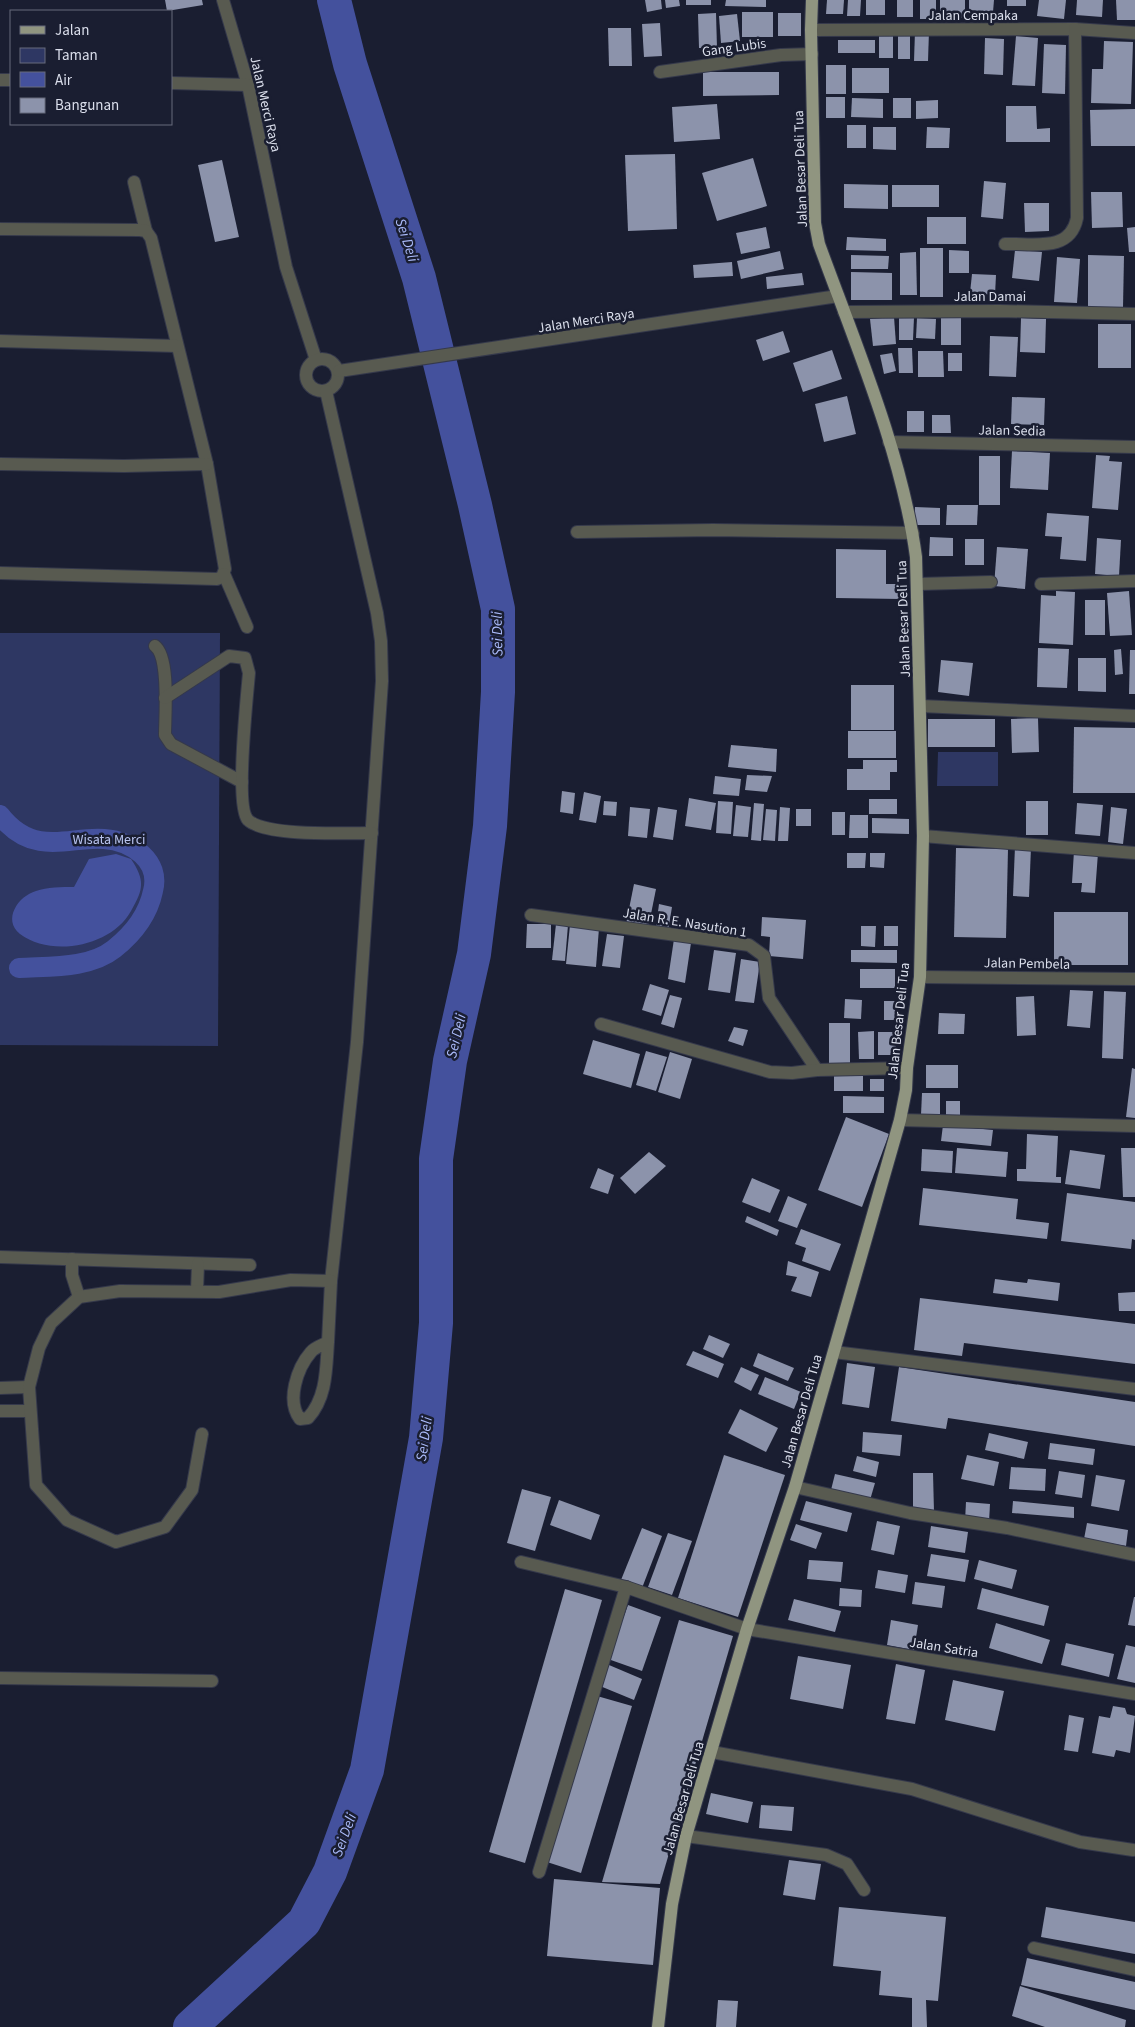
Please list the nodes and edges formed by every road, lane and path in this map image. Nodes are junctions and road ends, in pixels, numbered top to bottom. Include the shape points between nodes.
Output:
1 (222, 0) edge
2 (812, 0) edge
3 (1075, 29) junction
4 (811, 30) junction
5 (1135, 33) edge
6 (812, 54) junction
7 (660, 72) dead end
8 (172, 83) edge
9 (248, 85) junction
10 (134, 182) dead end
11 (0, 229) edge
12 (146, 231) junction
13 (1005, 244) dead end
14 (838, 296) junction
15 (844, 312) junction
16 (1135, 314) edge
17 (0, 341) edge
18 (177, 346) junction
19 (316, 360) junction
20 (339, 371) junction
21 (326, 391) junction
22 (889, 442) junction
23 (1135, 447) edge
24 (0, 464) edge
25 (207, 464) junction
26 (577, 532) dead end
27 (913, 533) junction
28 (0, 572) edge
29 (224, 574) junction
30 (1135, 581) edge
31 (991, 582) dead end
32 (918, 584) junction
33 (1041, 584) dead end
34 (247, 628) dead end
35 (155, 646) dead end
36 (166, 698) junction
37 (921, 706) junction
38 (1135, 716) edge
39 (242, 782) junction
40 (372, 833) junction
41 (923, 836) junction
42 (1135, 853) edge
43 (531, 915) dead end
44 (920, 977) junction
45 (1135, 979) edge
46 (601, 1024) dead end
47 (907, 1068) junction
48 (817, 1070) junction
49 (900, 1120) junction
50 (1135, 1126) edge
51 (0, 1257) edge
52 (72, 1259) junction
53 (198, 1264) junction
54 (250, 1265) dead end
55 (332, 1281) junction
56 (197, 1291) junction
57 (79, 1297) junction
58 (328, 1342) junction
59 (834, 1352) junction
60 (29, 1386) junction
61 (0, 1388) edge
62 (1135, 1390) edge
63 (0, 1411) edge
64 (29, 1411) junction
65 (202, 1434) dead end
66 (795, 1487) junction
67 (1135, 1555) edge
68 (521, 1562) dead end
69 (626, 1587) junction
70 (747, 1629) junction
71 (0, 1678) edge
72 (212, 1682) dead end
73 (1135, 1694) edge
74 (712, 1752) junction
75 (686, 1836) junction
76 (1133, 1850) dead end
77 (539, 1872) dead end
78 (864, 1890) dead end
79 (1034, 1948) dead end
80 (1135, 1970) edge
81 (658, 2027) edge

1 - 9 street, Jalan Merci Raya
2 - 4 main road, Jalan Besar Deli Tua
3 - 4 street, Jalan Cempaka
3 - 5 street, Jalan Cempaka
3 - 13 street via 1075,230 1057,243
4 - 6 main road, Jalan Besar Deli Tua
6 - 7 street, Gang Lubis
6 - 14 main road, Jalan Besar Deli Tua via 815,224
8 - 9 street
9 - 19 street, Jalan Merci Raya via 286,267
10 - 12 street
11 - 12 street
12 - 18 street via 151,238
14 - 15 main road, Jalan Besar Deli Tua
14 - 20 street, Jalan Merci Raya
15 - 16 street, Jalan Damai
15 - 22 main road, Jalan Besar Deli Tua
17 - 18 street
18 - 25 street
19 - 20 street via 329,360
19 - 21 street via 306,368 306,381 314,390
20 - 21 street via 337,382
21 - 40 street via 381,641 382,681
22 - 23 street, Jalan Sedia
22 - 27 main road, Jalan Besar Deli Tua
24 - 25 street
25 - 29 street
26 - 27 street
27 - 32 main road, Jalan Besar Deli Tua
28 - 29 street via 217,579
29 - 34 street
30 - 33 street
31 - 32 street
32 - 37 main road, Jalan Besar Deli Tua
35 - 36 street via 162,656
36 - 39 street via 165,735 171,744
36 - 39 street via 229,656 245,658 249,672
37 - 38 street
37 - 41 main road, Jalan Besar Deli Tua
39 - 40 street via 244,814 256,825 270,830
40 - 55 street via 357,1042
41 - 42 street
41 - 44 main road, Jalan Besar Deli Tua
43 - 48 street, Jalan R. E. Nasution 1 via 749,945 764,956 769,998
44 - 45 street, Jalan Pembela
44 - 47 main road, Jalan Besar Deli Tua
46 - 48 street via 770,1072
47 - 48 street
47 - 49 main road, Jalan Besar Deli Tua
49 - 50 street
49 - 59 main road, Jalan Besar Deli Tua
51 - 52 street
52 - 53 street
52 - 57 street via 72,1275
53 - 54 street
53 - 56 street
55 - 56 street via 291,1280 219,1292
55 - 58 street
56 - 57 street via 120,1291
57 - 60 street via 51,1323 39,1348
58 - 58 street via 323,1393 318,1407 308,1418 300,1419 294,1411 292,1397 302,1366 312,1351
59 - 62 street
59 - 66 main road, Jalan Besar Deli Tua
60 - 61 street
60 - 64 street
63 - 64 street
64 - 65 street via 36,1485 67,1520 116,1542 165,1527 192,1490
66 - 67 street via 910,1514 1007,1528
66 - 70 main road, Jalan Besar Deli Tua
68 - 69 street, Jalan Satria
69 - 70 street, Jalan Satria
69 - 77 street
70 - 73 street, Jalan Satria
70 - 74 main road, Jalan Besar Deli Tua
71 - 72 street
74 - 75 main road, Jalan Besar Deli Tua
74 - 76 street via 912,1789 1080,1842
75 - 78 street via 826,1855 848,1864
75 - 81 main road, Jalan Besar Deli Tua via 672,1904
79 - 80 street

